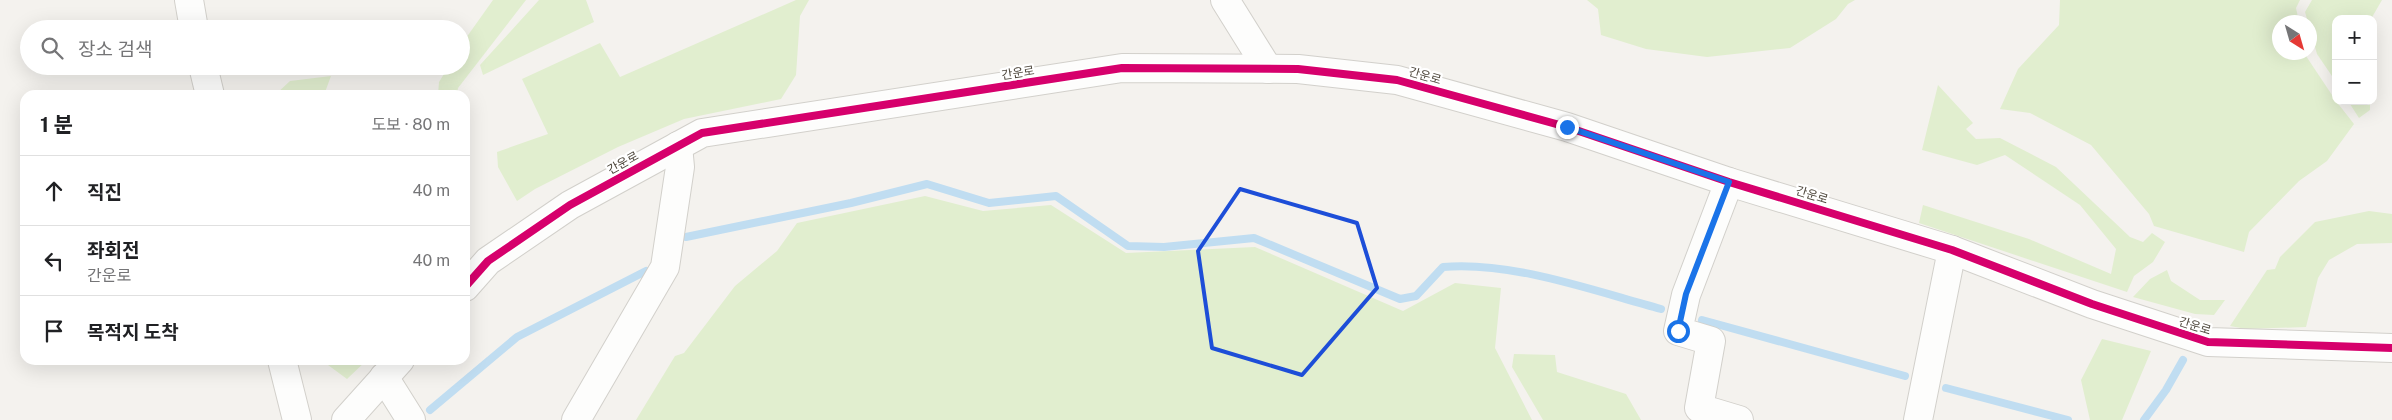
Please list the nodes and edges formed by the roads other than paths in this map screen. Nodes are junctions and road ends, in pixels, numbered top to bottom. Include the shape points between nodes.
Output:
1 (189, 0) edge
2 (1225, 0) edge
3 (192, 20) edge
4 (1268, 68) junction
5 (205, 75) edge
6 (209, 90) edge
7 (678, 146) junction
8 (1729, 182) junction
9 (1952, 250) junction
10 (470, 281) edge
11 (2392, 348) edge
12 (283, 365) edge
13 (392, 369) edge
14 (297, 420) edge
15 (346, 420) edge
16 (411, 420) edge
17 (576, 420) edge
18 (1739, 420) edge
19 (1918, 420) edge

1 - 3 street
2 - 4 street
4 - 7 street, 간운로 via 1122,68 702,133
4 - 8 street, 간운로 via 1298,68 1397,80 1567,127
5 - 6 street
7 - 10 street, 간운로 via 570,205 488,261
7 - 17 street via 680,167 665,267
8 - 9 street, 간운로
8 - 18 street via 1686,294 1678,331 1711,341 1699,408
9 - 11 street, 간운로 via 2092,304 2208,342
9 - 19 street
12 - 14 street
13 - 15 street
13 - 16 street

